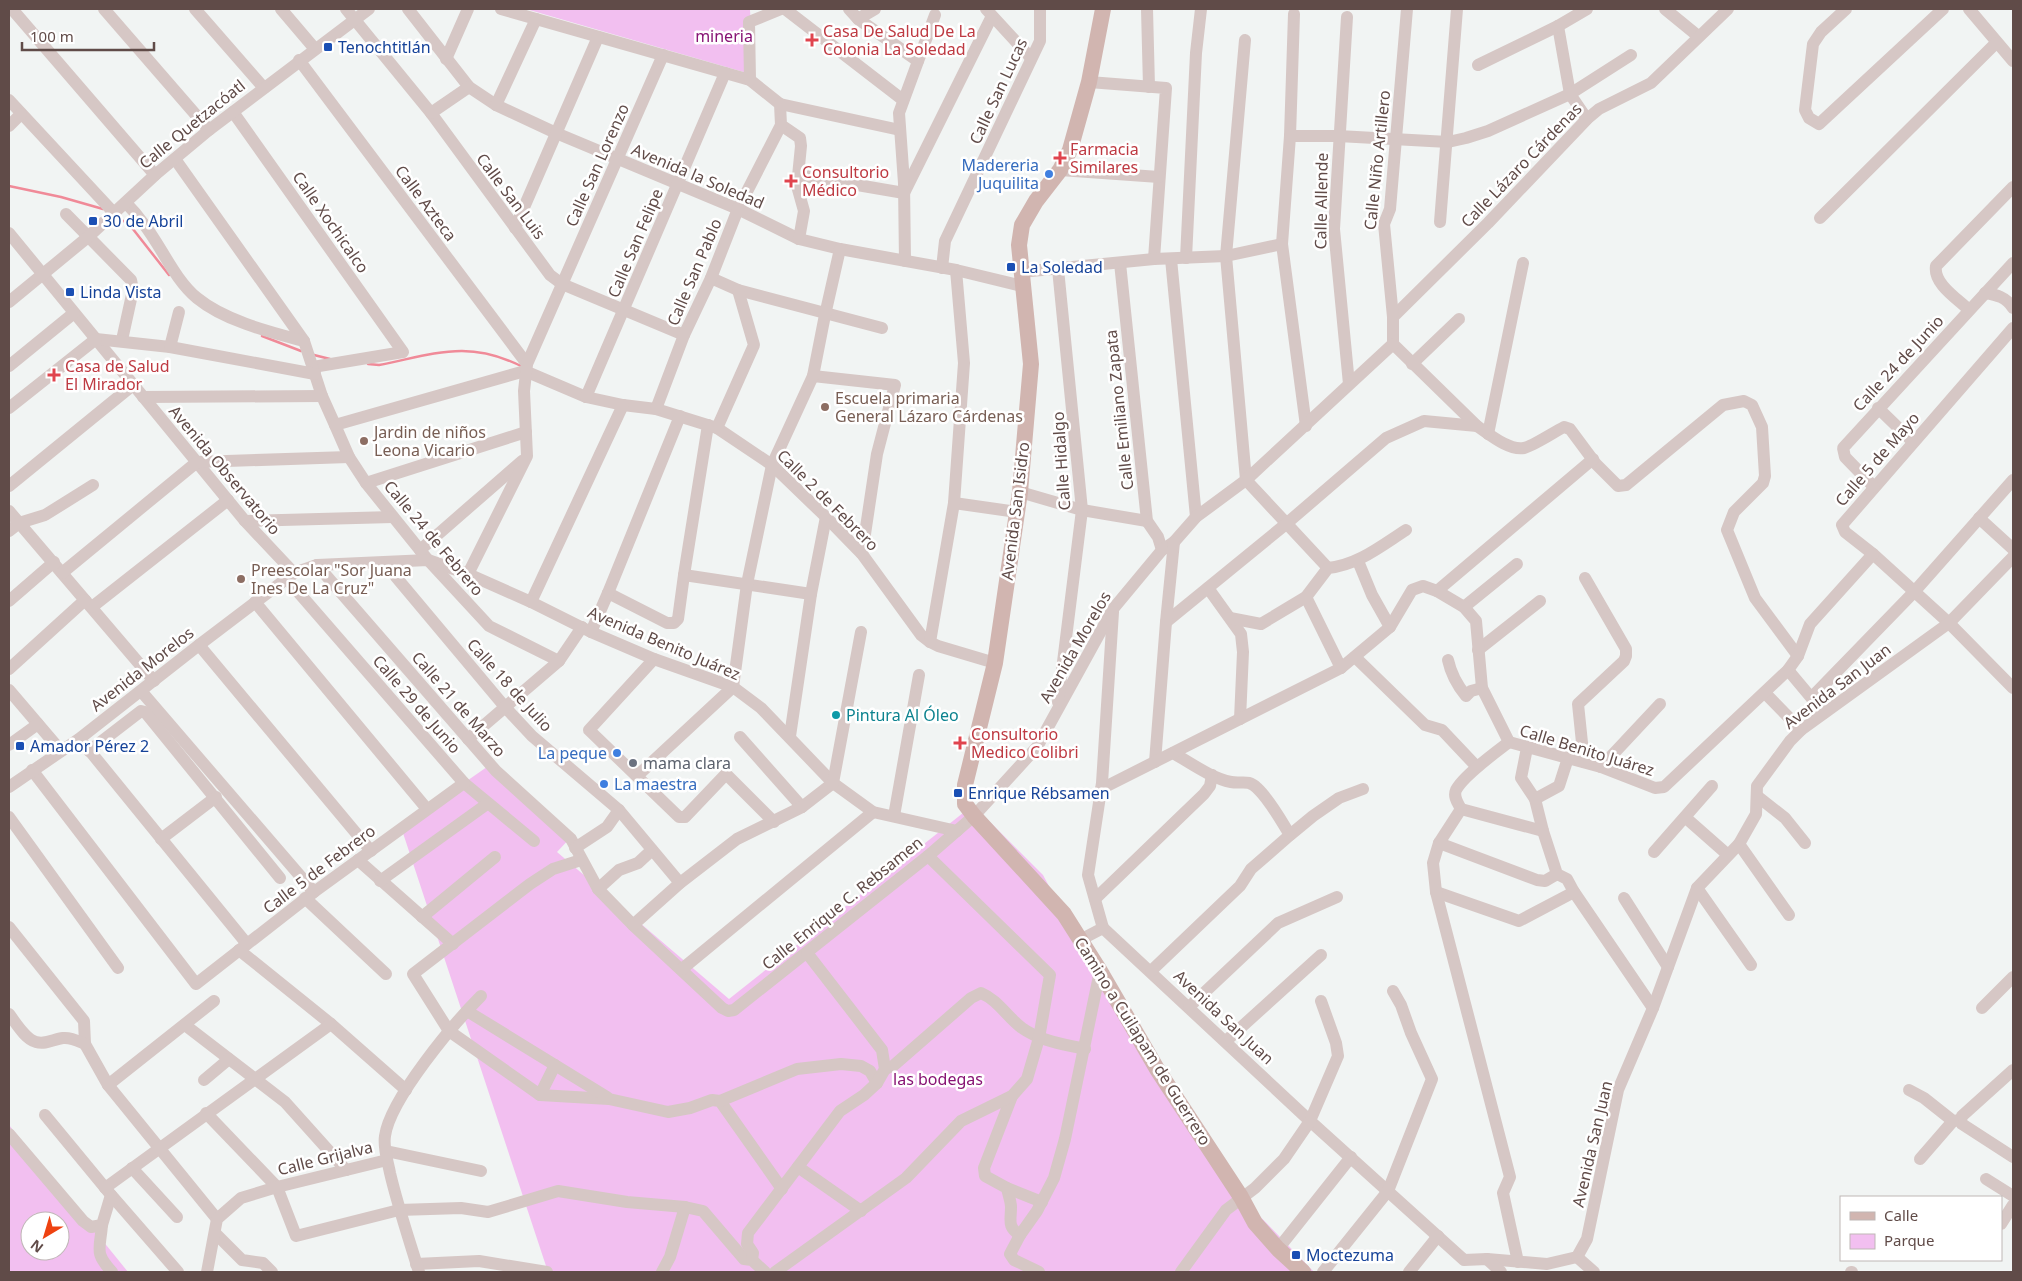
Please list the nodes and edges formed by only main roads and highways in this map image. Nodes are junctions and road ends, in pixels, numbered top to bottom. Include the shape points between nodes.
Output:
1 (1103, 9) edge
2 (974, 816) joint
3 (1303, 1272) edge

1 - 2 main road, Avenida San Isidro via 1089,82 1070,150 1022,225 1019,245 1032,364 1018,512 994,663 965,785 965,804
2 - 3 main road, Camino a Cuilapam de Guerrero via 1064,914 1255,1223

